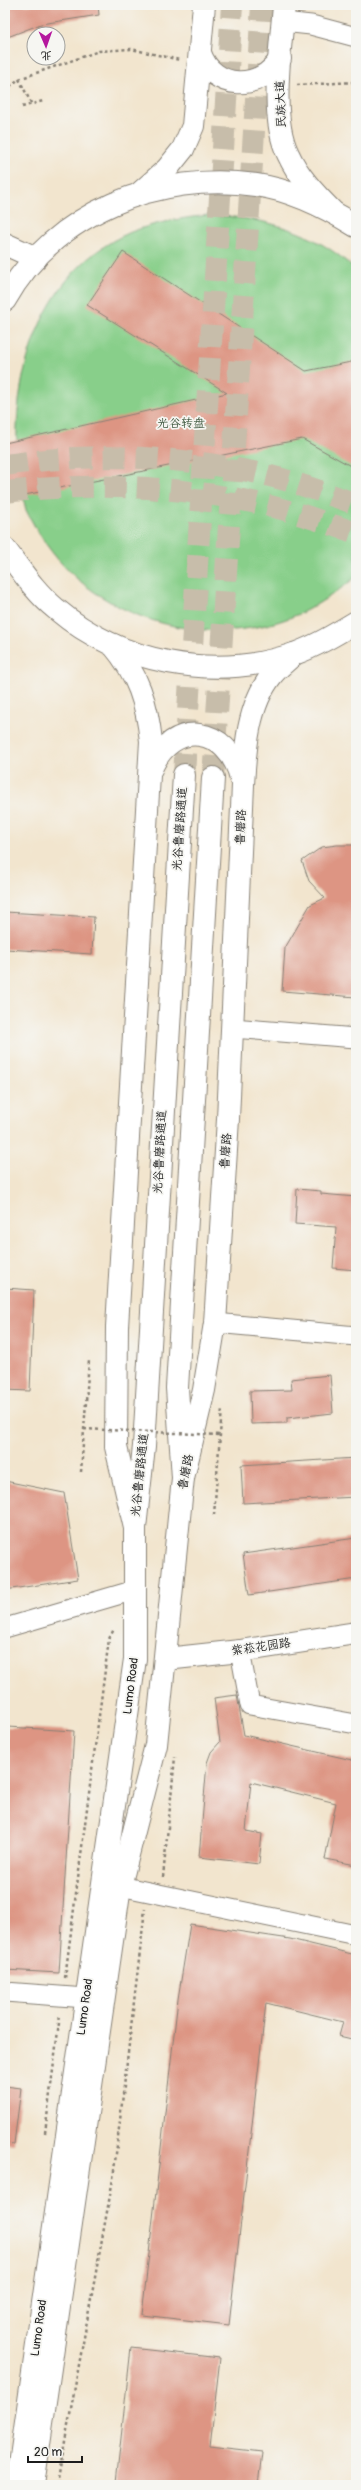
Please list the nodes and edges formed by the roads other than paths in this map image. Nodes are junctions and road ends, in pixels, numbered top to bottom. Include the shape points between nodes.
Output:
1 (204, 5) edge
2 (284, 13) edge
3 (356, 37) edge
4 (199, 58) junction
5 (280, 59) junction
6 (140, 193) junction
7 (332, 211) junction
8 (356, 226) edge
9 (5, 244) edge
10 (36, 258) junction
11 (5, 300) edge
12 (5, 549) edge
13 (5, 578) edge
14 (31, 585) junction
15 (356, 622) edge
16 (113, 645) junction
17 (294, 654) junction
18 (151, 771) junction
19 (184, 775) tunnel mouth
20 (213, 778) tunnel mouth
21 (243, 785) junction
22 (232, 1028) junction
23 (356, 1038) edge
24 (215, 1323) junction
25 (356, 1336) edge
26 (184, 1478) junction
27 (135, 1528) junction
28 (135, 1590) junction
29 (5, 1628) edge
30 (356, 1633) edge
31 (240, 1651) junction
32 (166, 1659) junction
33 (356, 1724) edge
34 (120, 1886) junction
35 (356, 1935) edge
36 (5, 1992) edge
37 (86, 1998) junction
38 (17, 2485) edge
39 (33, 2485) edge

1 - 4 main road
2 - 3 street via 311,25
2 - 5 main road, 民族大道
4 - 5 main road via 212,73 235,82 263,78 271,73
4 - 6 main road via 193,126 182,149 167,169
5 - 7 main road, 民族大道 via 281,130 287,153 311,190
6 - 7 main road via 178,184 218,181 249,184 296,195
6 - 10 main road via 96,212 66,230
7 - 8 main road
9 - 10 main road
10 - 11 main road
12 - 14 main road
13 - 14 main road
14 - 16 main road via 55,609 83,629
15 - 17 main road via 328,639
16 - 17 main road via 148,658 192,666 221,667 258,663
16 - 18 main road via 129,665 145,699 151,742
17 - 21 main road, 鲁磨路 via 272,675 258,700 246,745
18 - 21 main road via 162,750 170,742 185,736 202,735 212,738 230,751
18 - 27 main road via 117,1327 116,1447
19 - 27 main road, 光谷鲁磨路通道 via 144,1446
20 - 26 main road via 177,1388
21 - 22 main road, 鲁磨路
22 - 23 street
22 - 24 main road, 鲁磨路
24 - 25 street
24 - 26 main road, 鲁磨路 via 204,1390
26 - 32 main road, 鲁磨路 via 175,1546
27 - 28 main road, Lumo Road
28 - 29 street
28 - 37 main road, Lumo Road via 135,1659
30 - 31 main road, 紫菘花园路
31 - 32 main road, 紫菘花园路
31 - 33 street via 250,1705
32 - 34 main road, Lumo Road via 156,1745
34 - 35 street
34 - 39 main road, Lumo Road
36 - 37 street
37 - 38 main road, Lumo Road

